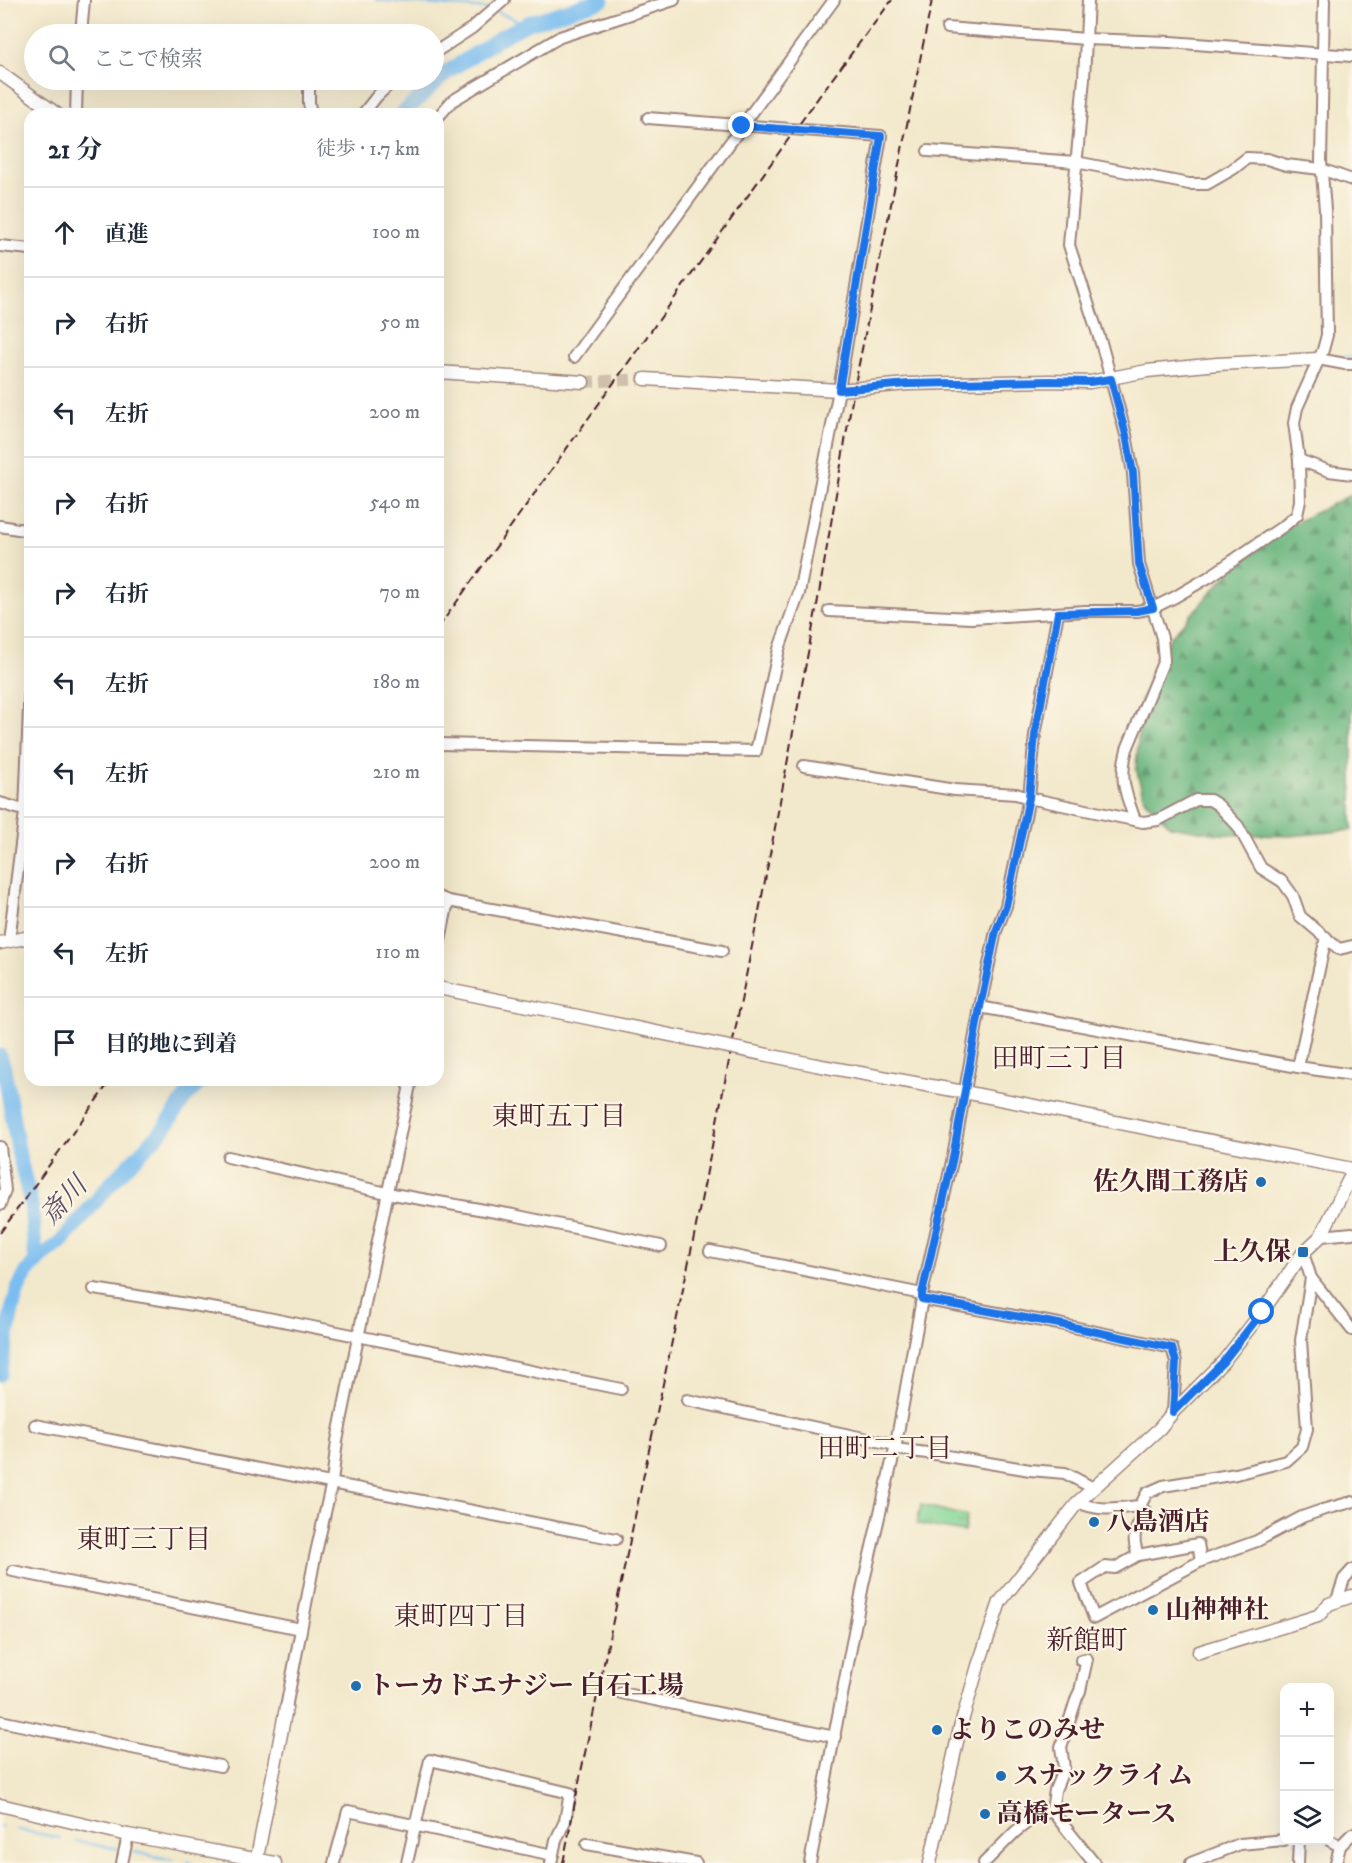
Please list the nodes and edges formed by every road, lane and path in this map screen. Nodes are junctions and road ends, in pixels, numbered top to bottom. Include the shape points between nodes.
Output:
1 (84, 0) edge
2 (504, 0) edge
3 (674, 0) edge
4 (834, 0) edge
5 (1088, 0) edge
6 (1324, 0) edge
7 (82, 24) edge
8 (947, 28) dead end
9 (1086, 39) junction
10 (444, 46) edge
11 (1324, 53) junction
12 (1352, 56) edge
13 (0, 73) edge
14 (76, 90) edge
15 (309, 90) edge
16 (383, 90) edge
17 (49, 108) edge
18 (76, 108) edge
19 (310, 108) edge
20 (367, 108) edge
21 (444, 110) edge
22 (648, 118) dead end
23 (742, 126) junction
24 (928, 151) dead end
25 (1076, 162) junction
26 (1321, 169) junction
27 (1352, 180) edge
28 (0, 246) edge
29 (24, 248) edge
30 (574, 357) dead end
31 (1318, 359) junction
32 (1352, 364) edge
33 (444, 372) edge
34 (645, 379) tunnel mouth
35 (1111, 379) junction
36 (583, 381) tunnel mouth
37 (839, 390) junction
38 (1299, 460) junction
39 (1352, 474) edge
40 (0, 526) edge
41 (24, 530) edge
42 (1153, 608) junction
43 (829, 611) dead end
44 (1058, 613) junction
45 (444, 744) edge
46 (804, 766) dead end
47 (1029, 798) junction
48 (0, 803) edge
49 (24, 811) edge
50 (1135, 820) junction
51 (24, 829) edge
52 (444, 899) edge
53 (1326, 937) junction
54 (24, 938) edge
55 (4, 942) edge
56 (1352, 946) edge
57 (722, 951) dead end
58 (444, 989) edge
59 (980, 1007) junction
60 (1298, 1067) junction
61 (1352, 1075) edge
62 (410, 1086) edge
63 (964, 1092) junction
64 (0, 1147) edge
65 (228, 1157) dead end
66 (1352, 1171) edge
67 (1, 1190) edge
68 (387, 1193) junction
69 (0, 1205) edge
70 (1352, 1233) edge
71 (1321, 1236) junction
72 (661, 1246) dead end
73 (710, 1251) dead end
74 (1303, 1253) junction
75 (1311, 1278) junction
76 (94, 1289) dead end
77 (922, 1296) junction
78 (1352, 1330) edge
79 (359, 1337) junction
80 (621, 1389) dead end
81 (687, 1400) dead end
82 (1173, 1412) junction
83 (35, 1425) dead end
84 (896, 1447) junction
85 (332, 1482) junction
86 (1093, 1488) junction
87 (1078, 1502) junction
88 (1352, 1503) edge
89 (1140, 1506) junction
90 (616, 1539) dead end
91 (1138, 1555) junction
92 (1201, 1561) junction
93 (13, 1570) dead end
94 (1352, 1570) edge
95 (1352, 1596) edge
96 (1337, 1600) junction
97 (301, 1629) junction
98 (1199, 1652) dead end
99 (1081, 1660) dead end
100 (621, 1693) dead end
101 (286, 1708) joint
102 (0, 1721) edge
103 (835, 1737) junction
104 (220, 1766) dead end
105 (0, 1805) edge
106 (1052, 1811) junction
107 (414, 1826) junction
108 (1352, 1834) edge
109 (129, 1835) junction
110 (1280, 1840) edge
111 (1334, 1843) edge
112 (586, 1844) dead end
113 (1299, 1845) edge
114 (1340, 1846) junction
115 (552, 1859) edge
116 (257, 1861) edge
117 (122, 1863) edge
118 (275, 1863) edge
119 (334, 1863) edge
120 (407, 1863) edge
121 (696, 1863) edge
122 (810, 1863) edge
123 (930, 1863) edge
124 (984, 1863) edge
125 (1094, 1863) edge
126 (1191, 1863) edge
127 (1299, 1863) edge
128 (1336, 1863) edge

1 - 7 street
2 - 10 street
3 - 21 street via 560,37 452,101
4 - 23 street
5 - 9 street
6 - 11 street
8 - 9 street
9 - 11 street
9 - 25 street
11 - 12 street
11 - 26 street
13 - 17 street
14 - 18 street
15 - 19 street
16 - 20 street
22 - 23 street
23 - 30 street
23 - 37 street via 881,136
24 - 25 street
25 - 26 street via 1189,184 1207,184 1247,158
25 - 35 street via 1069,245
26 - 27 street
26 - 31 street via 1327,336
28 - 29 street
31 - 32 street
31 - 35 street via 1217,364
31 - 38 street via 1294,423
33 - 36 street
34 - 37 street
35 - 37 street via 908,384
35 - 42 street via 1133,473 1139,564
37 - 45 street via 798,593 779,649 756,751
38 - 39 street
38 - 42 street via 1297,514 1209,577
40 - 41 street
42 - 44 street
42 - 50 street via 1164,660 1123,763 1122,782
43 - 44 street via 971,618
44 - 47 street via 1036,725
46 - 47 street
47 - 50 street
47 - 59 street
48 - 49 street
50 - 53 street via 1158,820 1196,800 1210,800 1238,826 1262,868 1283,882 1300,915
51 - 55 street
52 - 57 street
53 - 56 street via 1339,950
53 - 60 street
54 - 55 street
58 - 63 street, bridge
59 - 60 street
59 - 63 street
60 - 61 street
62 - 68 street
63 - 66 street
63 - 77 street
64 - 67 street
65 - 68 street
66 - 71 street
67 - 69 street
68 - 72 street
68 - 79 street
70 - 71 street
71 - 74 street
73 - 77 street
74 - 75 street
74 - 82 street via 1223,1362
75 - 78 street
75 - 89 street via 1301,1340 1307,1429 1302,1448 1286,1461 1269,1466 1164,1486 1147,1493
76 - 79 street
77 - 82 street via 1172,1348 1176,1362
77 - 84 street
79 - 80 street
79 - 85 street
81 - 84 street
82 - 86 street
83 - 85 street
84 - 86 street via 1065,1473
84 - 103 street via 863,1585
85 - 90 street
85 - 97 street
86 - 87 street
87 - 89 street via 1089,1508
87 - 123 street via 1000,1602 960,1728
88 - 92 street via 1312,1513 1257,1541
89 - 91 street via 1146,1512 1136,1527 1133,1542
91 - 92 street via 1198,1544
91 - 92 street via 1115,1568 1105,1567 1081,1583 1094,1618
93 - 97 street
94 - 96 street via 1344,1579
95 - 96 street
96 - 98 street via 1318,1616
97 - 101 street
99 - 106 street via 1087,1659 1061,1747 1064,1768
100 - 103 street
101 - 116 street
102 - 104 street
103 - 122 street
105 - 109 street
106 - 124 street via 1034,1817
106 - 125 street
107 - 115 street
107 - 115 street via 430,1760 570,1793
107 - 119 street via 348,1811
107 - 120 street
108 - 114 street
109 - 116 street
109 - 117 street
110 - 126 street via 1240,1844
111 - 114 street
112 - 121 street
113 - 127 street
114 - 128 street
116 - 118 street

